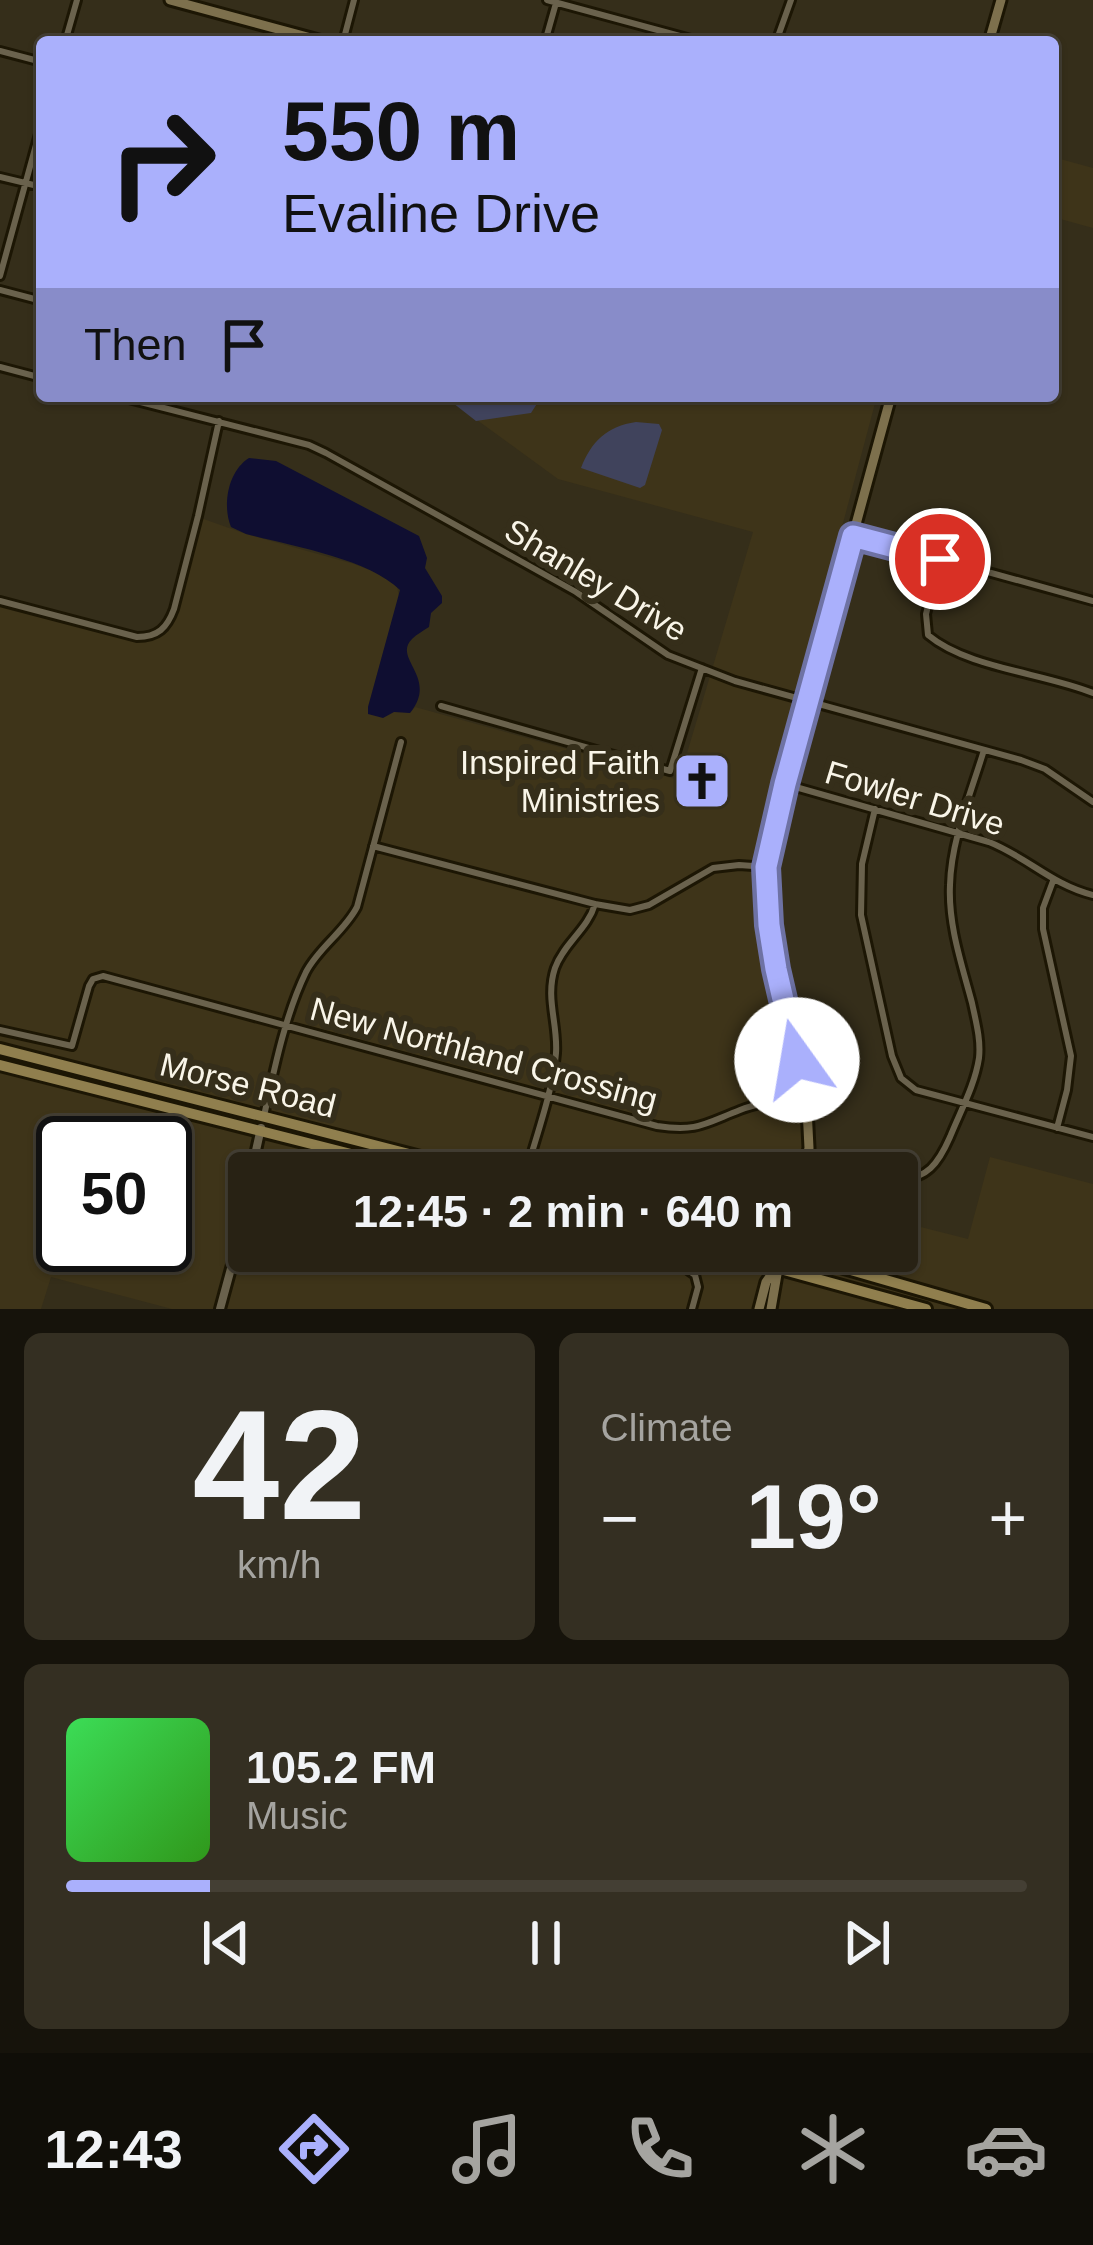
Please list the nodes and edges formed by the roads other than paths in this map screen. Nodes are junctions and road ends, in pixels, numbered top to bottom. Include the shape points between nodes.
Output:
1 (77, 0) edge
2 (170, 0) edge
3 (354, 0) edge
4 (547, 0) edge
5 (791, 0) edge
6 (1001, 0) edge
7 (557, 2) edge
8 (67, 36) edge
9 (304, 36) edge
10 (345, 36) edge
11 (547, 36) edge
12 (680, 36) edge
13 (778, 36) edge
14 (991, 36) edge
15 (0, 51) edge
16 (36, 60) edge
17 (36, 146) edge
18 (0, 176) edge
19 (26, 183) junction
20 (36, 186) edge
21 (0, 276) edge
22 (0, 290) edge
23 (36, 299) edge
24 (0, 367) edge
25 (36, 376) edge
26 (141, 402) edge
27 (889, 402) edge
28 (219, 421) junction
29 (853, 535) junction
30 (940, 559) junction
31 (0, 601) edge
32 (1093, 601) edge
33 (702, 668) junction
34 (1093, 692) edge
35 (808, 701) junction
36 (441, 706) dead end
37 (401, 742) dead end
38 (984, 750) junction
39 (785, 784) junction
40 (1093, 802) edge
41 (875, 809) junction
42 (960, 833) junction
43 (373, 846) junction
44 (766, 867) junction
45 (1053, 881) junction
46 (1093, 896) edge
47 (595, 904) junction
48 (287, 1028) junction
49 (0, 1030) edge
50 (0, 1049) edge
51 (0, 1065) edge
52 (805, 1096) junction
53 (546, 1098) junction
54 (964, 1102) junction
55 (263, 1117) junction
56 (1057, 1127) junction
57 (260, 1131) junction
58 (1093, 1137) edge
59 (256, 1152) edge
60 (343, 1152) edge
61 (400, 1152) edge
62 (532, 1152) edge
63 (807, 1152) edge
64 (918, 1177) edge
65 (230, 1272) edge
66 (691, 1272) edge
67 (773, 1272) edge
68 (776, 1272) edge
69 (791, 1272) edge
70 (856, 1272) edge
71 (220, 1309) edge
72 (692, 1309) edge
73 (759, 1309) edge
74 (770, 1309) edge
75 (926, 1309) edge
76 (986, 1309) edge

1 - 8 street
2 - 9 main road
3 - 10 street
4 - 7 street
5 - 13 street
6 - 14 main road
7 - 11 street
7 - 12 street
15 - 16 street
17 - 19 street
18 - 19 street
19 - 20 street
19 - 21 street
22 - 23 street
24 - 25 street
26 - 28 street, Shanley Drive
27 - 29 main road
28 - 31 street via 174,609 160,632 137,637
28 - 33 street, Shanley Drive via 326,453
29 - 30 street
29 - 35 main road
30 - 32 street
30 - 34 street via 928,635 966,656
33 - 35 street, Shanley Drive
33 - 36 street via 670,771
35 - 38 street, Shanley Drive
35 - 39 main road
37 - 43 street
38 - 40 street, Shanley Drive via 1045,769
38 - 42 street
39 - 41 street, Fowler Drive
39 - 44 main road
41 - 42 street, Fowler Drive
41 - 54 street via 862,863 862,923 892,1056 908,1085
42 - 45 street, Fowler Drive
42 - 54 street via 950,900 979,1037
43 - 47 street
43 - 48 street via 358,907 306,971
44 - 47 street via 713,868 631,910
44 - 52 main road via 776,969
45 - 46 street, Fowler Drive
45 - 56 street via 1043,929 1070,1056
47 - 53 street via 556,965 556,1048
48 - 49 street, New Northland Crossing via 103,976 94,979 72,1046
48 - 53 street, New Northland Crossing
48 - 55 street
50 - 55 main road, Morse Road
51 - 57 main road, Morse Road
52 - 53 street, New Northland Crossing via 688,1129
52 - 63 main road
53 - 62 street
54 - 56 street
54 - 64 street via 936,1164
55 - 57 street
55 - 61 main road, Morse Road
56 - 58 street
57 - 59 street
57 - 60 main road, Morse Road
65 - 71 street
66 - 72 street via 698,1287
67 - 73 main road
68 - 74 main road
69 - 75 main road
70 - 76 main road

